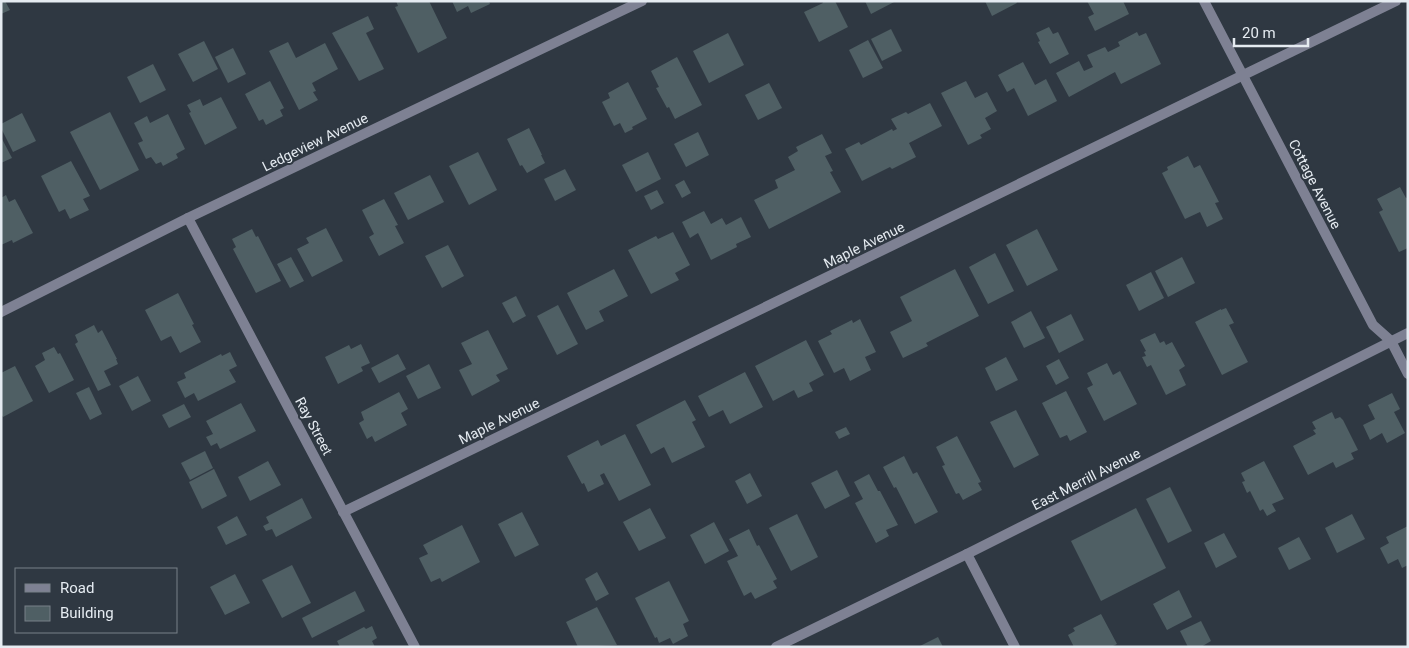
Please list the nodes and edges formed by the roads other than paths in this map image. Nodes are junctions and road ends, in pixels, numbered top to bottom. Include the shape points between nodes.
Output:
1 (642, 1) edge
2 (1204, 1) edge
3 (1396, 1) edge
4 (1244, 76) junction
5 (188, 218) junction
6 (1, 312) edge
7 (1408, 333) edge
8 (1391, 341) junction
9 (1408, 374) edge
10 (343, 512) junction
11 (966, 554) junction
12 (415, 647) edge
13 (776, 647) edge
14 (1015, 647) edge

1 - 5 street, Ledgeview Avenue
2 - 4 street, Cottage Avenue
3 - 4 street, Maple Avenue
4 - 8 street, Cottage Avenue via 1373,326
4 - 10 street, Maple Avenue
5 - 6 street, Ledgeview Avenue
5 - 10 street, Ray Street
7 - 8 street, East Merrill Avenue
8 - 9 street, Cottage Avenue
8 - 11 street, East Merrill Avenue
10 - 12 street, Ray Street
11 - 13 street, East Merrill Avenue
11 - 14 street

